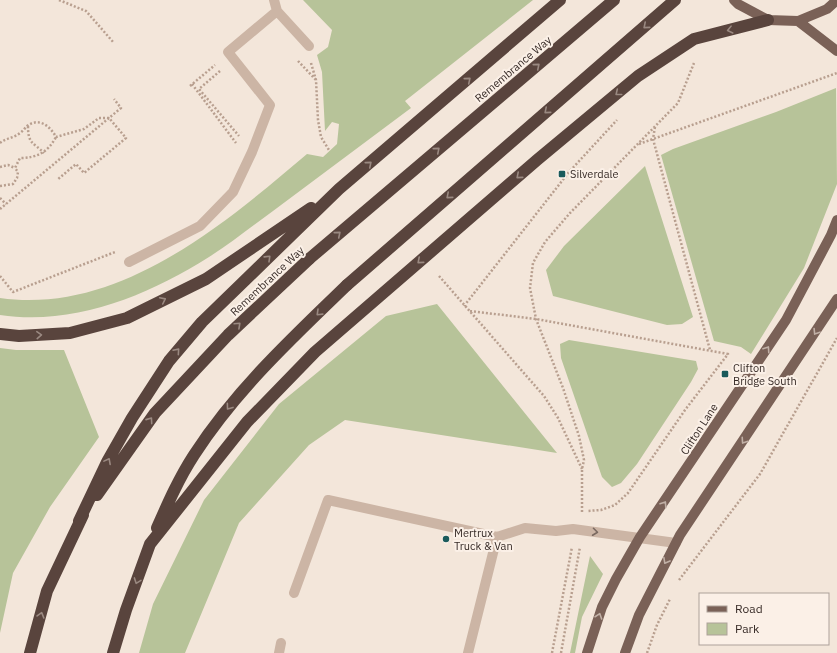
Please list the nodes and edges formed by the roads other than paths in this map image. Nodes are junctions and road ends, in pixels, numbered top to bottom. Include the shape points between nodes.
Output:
1 (274, 0) edge
2 (560, 0) edge
3 (614, 0) edge
4 (675, 0) edge
5 (734, 0) edge
6 (837, 0) edge
7 (277, 11) junction
8 (768, 20) junction
9 (798, 21) junction
10 (309, 46) road end
11 (837, 51) edge
12 (339, 189) junction
13 (837, 220) edge
14 (129, 262) road end
15 (837, 299) edge
16 (0, 334) edge
17 (79, 521) junction
18 (497, 537) junction
19 (640, 537) junction
20 (676, 543) junction
21 (150, 544) junction
22 (294, 593) dead end
23 (30, 653) edge
24 (113, 653) edge
25 (468, 653) edge
26 (587, 653) edge
27 (625, 653) edge

1 - 7 lane
12 -> 2 highway
17 -> 3 highway, Remembrance Way, bridge via 155,413 228,335 308,259
4 -> 21 highway, bridge via 347,285 275,355 234,400 191,460 174,489
5 - 8 main road
6 - 9 main road via 827,9
7 - 10 lane
7 - 14 lane via 228,52 270,105 233,192 200,226
8 - 9 main road
8 -> 21 highway via 694,39 638,76 537,160 315,352 247,422
9 - 11 main road
16 -> 12 highway via 19,336 70,333 127,318 206,279
17 -> 12 highway via 107,462 169,361 202,322
19 -> 13 main road, Clifton Lane via 786,320
15 -> 20 main road
23 -> 17 highway, Remembrance Way via 47,591
18 -> 19 lane via 525,528 556,531 573,529
18 - 22 lane via 328,500
18 - 25 lane
19 - 20 lane
26 -> 19 main road, Clifton Lane via 602,607
20 -> 27 main road via 639,615
21 -> 24 highway

